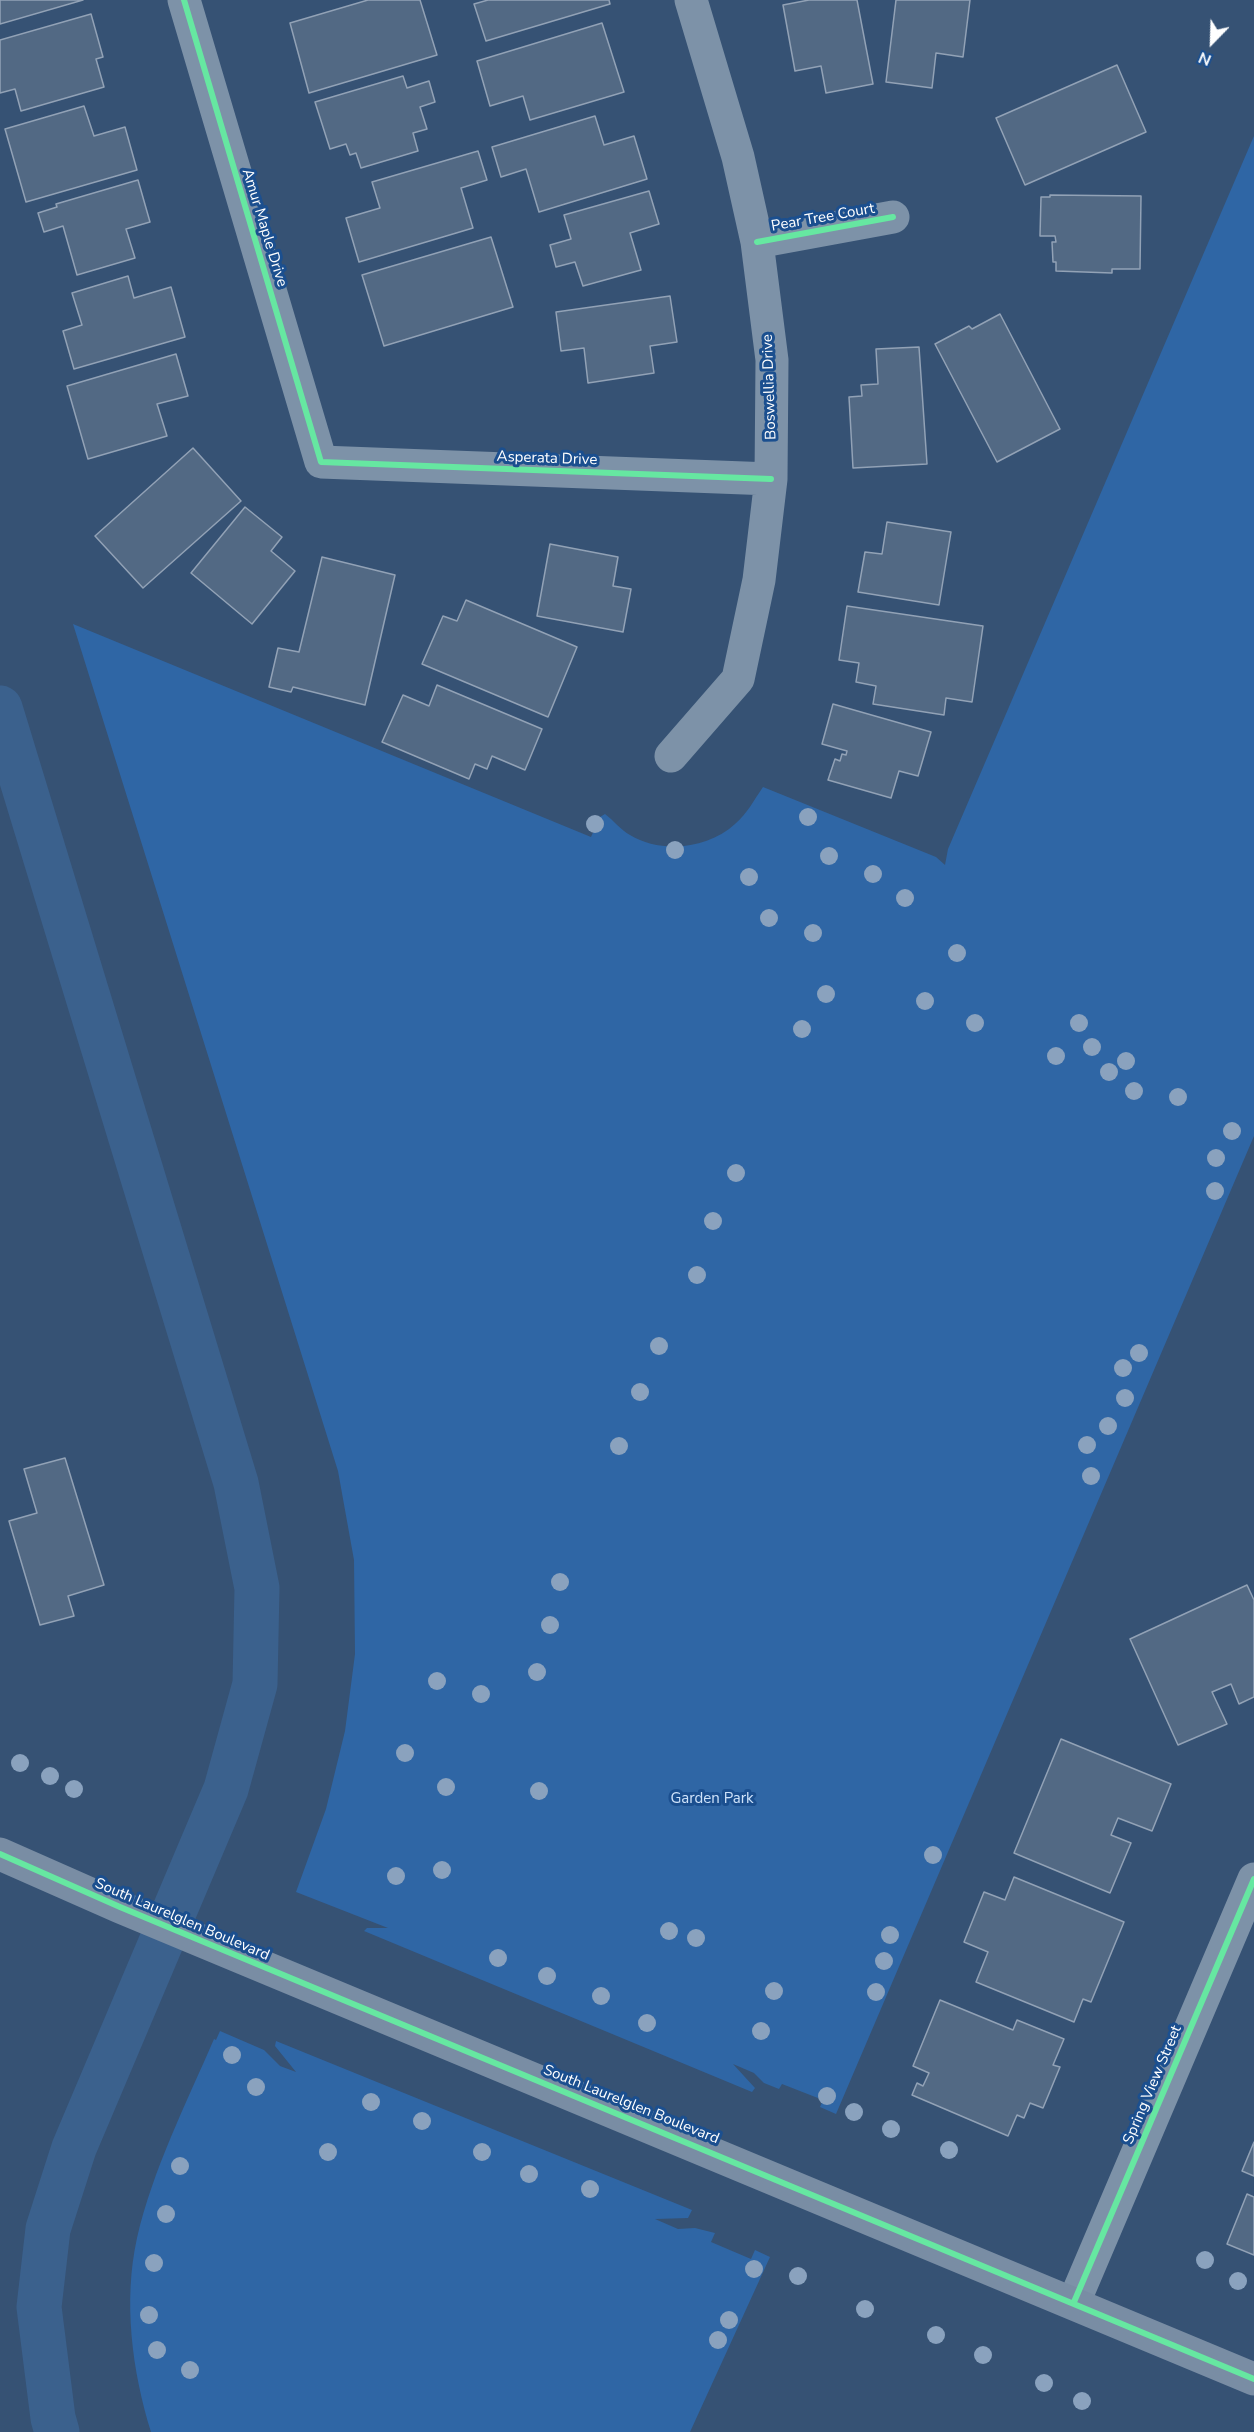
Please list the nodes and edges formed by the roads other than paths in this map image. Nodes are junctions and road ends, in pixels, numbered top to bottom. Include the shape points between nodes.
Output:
1 (184, 0) edge
2 (691, 0) edge
3 (893, 217) dead end
4 (757, 242) junction
5 (321, 462) joint
6 (771, 479) junction
7 (671, 756) dead end
8 (0, 1854) edge
9 (1254, 1879) edge
10 (1074, 2302) junction
11 (1254, 2379) edge

1 - 5 street, Amur Maple Drive
2 - 4 street, Boswellia Drive via 738,157
3 - 4 street, Pear Tree Court
4 - 6 street, Boswellia Drive via 772,360
5 - 6 street, Asperata Drive
6 - 7 street, Boswellia Drive via 759,580 738,679
8 - 10 street, South Laurelglen Boulevard
9 - 10 street, Spring View Street
10 - 11 street, South Laurelglen Boulevard

